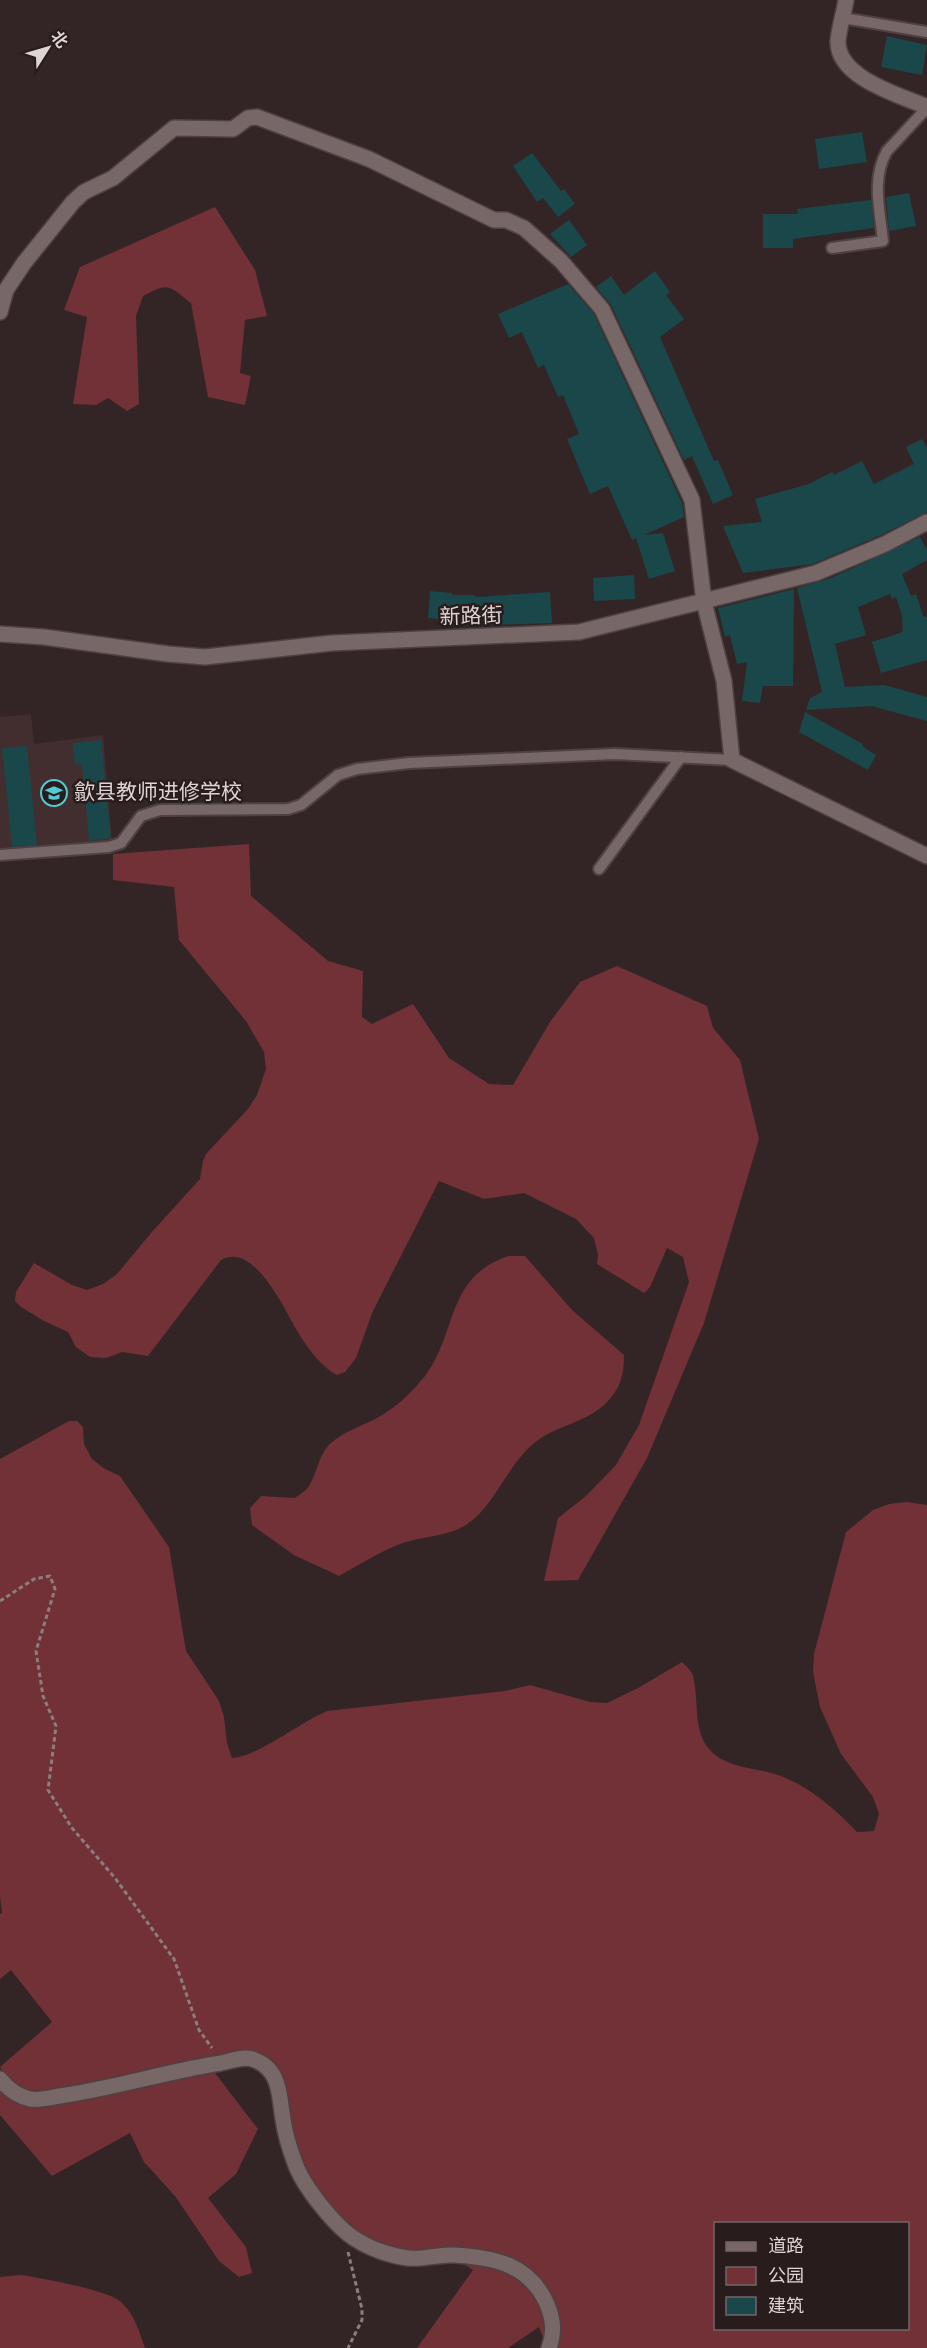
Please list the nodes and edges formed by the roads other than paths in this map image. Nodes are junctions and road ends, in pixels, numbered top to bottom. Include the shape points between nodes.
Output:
1 (846, 0) edge
2 (843, 18) junction
3 (927, 32) edge
4 (927, 107) edge
5 (832, 248) dead end
6 (0, 312) edge
7 (927, 522) edge
8 (704, 602) junction
9 (0, 634) edge
10 (681, 758) junction
11 (732, 760) junction
12 (0, 855) edge
13 (927, 856) edge
14 (600, 869) dead end
15 (0, 2079) edge
16 (549, 2348) edge

1 - 2 street
2 - 3 lane
2 - 4 street via 838,42 850,69 863,79
4 - 5 lane via 882,159 876,176 883,242
6 - 8 street via 6,290 73,201 113,178 174,128 233,129 248,118 257,117 369,159 494,220 519,224 561,261 602,309 692,500
7 - 8 street, 新路街 via 816,573
8 - 9 street, 新路街 via 579,632 332,643 206,657
8 - 11 street via 724,681
10 - 11 lane
10 - 12 lane via 615,754 451,760 357,769 332,778 301,805 288,809 160,810 135,820 121,843 109,847
10 - 14 lane
11 - 13 street
15 - 16 street via 11,2091 36,2099 94,2091 202,2065 242,2058 255,2060 276,2078 296,2165 332,2219 350,2236 389,2254 408,2258 452,2255 512,2266 541,2292 554,2327

